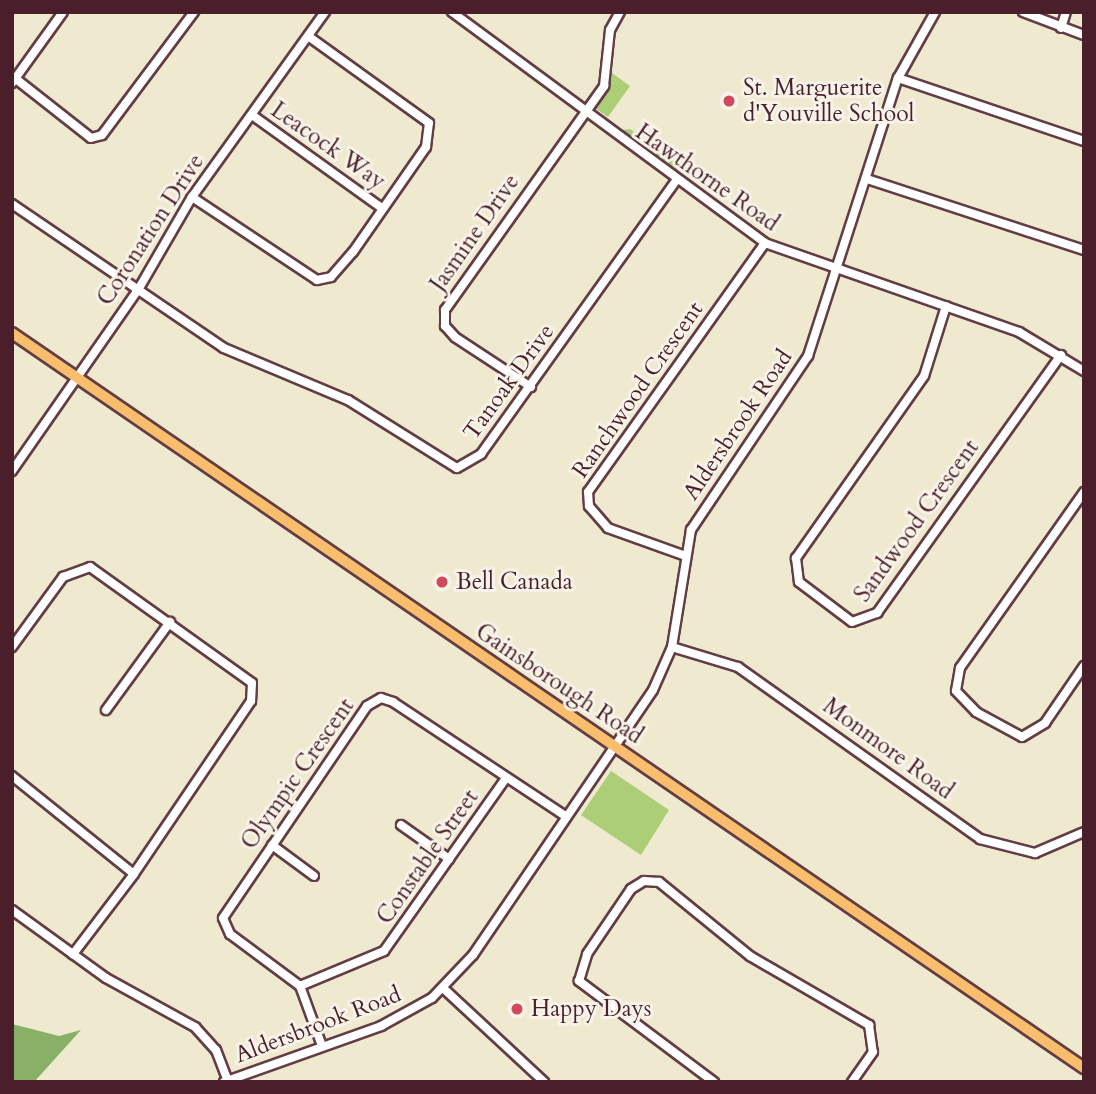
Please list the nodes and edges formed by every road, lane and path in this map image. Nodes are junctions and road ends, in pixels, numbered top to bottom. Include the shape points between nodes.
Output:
1 (64, 12) edge
2 (194, 12) edge
3 (325, 12) edge
4 (453, 12) edge
5 (620, 12) edge
6 (935, 12) edge
7 (1023, 12) edge
8 (1066, 12) edge
9 (1061, 28) junction
10 (1084, 35) edge
11 (308, 36) junction
12 (898, 78) junction
13 (14, 81) edge
14 (584, 114) junction
15 (252, 115) junction
16 (1084, 141) edge
17 (867, 179) junction
18 (676, 181) junction
19 (192, 197) junction
20 (12, 204) edge
21 (382, 208) junction
22 (765, 243) junction
23 (1084, 250) edge
24 (835, 272) junction
25 (138, 290) junction
26 (946, 306) junction
27 (12, 333) edge
28 (1061, 355) junction
29 (1084, 371) edge
30 (77, 377) junction
31 (531, 387) junction
32 (12, 471) edge
33 (1084, 492) edge
34 (683, 555) junction
35 (170, 622) junction
36 (13, 643) edge
37 (672, 647) junction
38 (1084, 666) edge
39 (106, 710) dead end
40 (613, 744) junction
41 (12, 776) edge
42 (506, 778) junction
43 (565, 816) junction
44 (401, 825) dead end
45 (1084, 832) edge
46 (272, 845) junction
47 (449, 859) junction
48 (134, 874) junction
49 (314, 876) dead end
50 (12, 910) edge
51 (73, 954) junction
52 (300, 986) junction
53 (443, 988) junction
54 (322, 1046) junction
55 (1084, 1068) edge
56 (227, 1081) edge
57 (544, 1082) edge
58 (714, 1082) edge
59 (852, 1082) edge

1 - 13 street
2 - 13 street via 102,135 91,138
3 - 11 street, Coronation Drive
4 - 14 street, Hawthorne Road
5 - 14 street via 610,30 604,86
6 - 12 street, Aldersbrook Road
7 - 9 street
8 - 9 street
9 - 10 street
11 - 15 street, Coronation Drive
11 - 21 street via 429,123 426,147
12 - 16 street
12 - 17 street, Aldersbrook Road
14 - 18 street, Hawthorne Road
14 - 31 street, Jasmine Drive via 445,310 455,337
15 - 19 street, Coronation Drive
15 - 21 street, Leacock Way
17 - 23 street
17 - 24 street, Aldersbrook Road
18 - 22 street, Hawthorne Road
18 - 31 street, Tanoak Drive
19 - 21 street via 317,280 345,262
19 - 25 street, Coronation Drive
20 - 25 street
22 - 24 street, Hawthorne Road
22 - 34 street, Ranchwood Crescent via 588,492 589,506 608,528
24 - 26 street, Hawthorne Road
24 - 34 street, Aldersbrook Road via 808,356 704,504
25 - 30 street, Coronation Drive
25 - 31 street, Tanoak Drive via 224,348 348,400 457,468 481,454
26 - 28 street, Hawthorne Road
26 - 28 street, Sandwood Crescent via 924,376 796,558 799,582 852,622 877,613
27 - 30 main road, Gainsborough Road
28 - 29 street, Hawthorne Road
30 - 32 street, Coronation Drive
30 - 40 main road, Gainsborough Road
33 - 38 street via 960,668 956,691 975,712 1022,737 1045,723
34 - 37 street, Aldersbrook Road
35 - 36 street via 90,567 63,577
35 - 39 street
35 - 48 street via 246,675 251,701
37 - 40 street, Aldersbrook Road via 653,691
37 - 45 street, Monmore Road via 738,667 980,839 1035,853
40 - 43 street, Aldersbrook Road
40 - 55 main road, Gainsborough Road
41 - 48 street
42 - 43 street, Olympic Crescent
42 - 46 street, Olympic Crescent via 381,698 367,706
42 - 47 street, Constable Street
43 - 53 street, Aldersbrook Road via 472,955
44 - 47 street
46 - 49 street
46 - 52 street, Olympic Crescent via 223,918 230,934
47 - 52 street, Constable Street via 384,951
48 - 51 street
50 - 51 street
51 - 56 street via 195,1027 216,1050
52 - 54 street
53 - 54 street, Aldersbrook Road via 410,1012
53 - 57 street
54 - 56 street, Aldersbrook Road
58 - 59 street via 579,981 579,968 599,936 644,881 659,882 750,956 869,1026 873,1052

